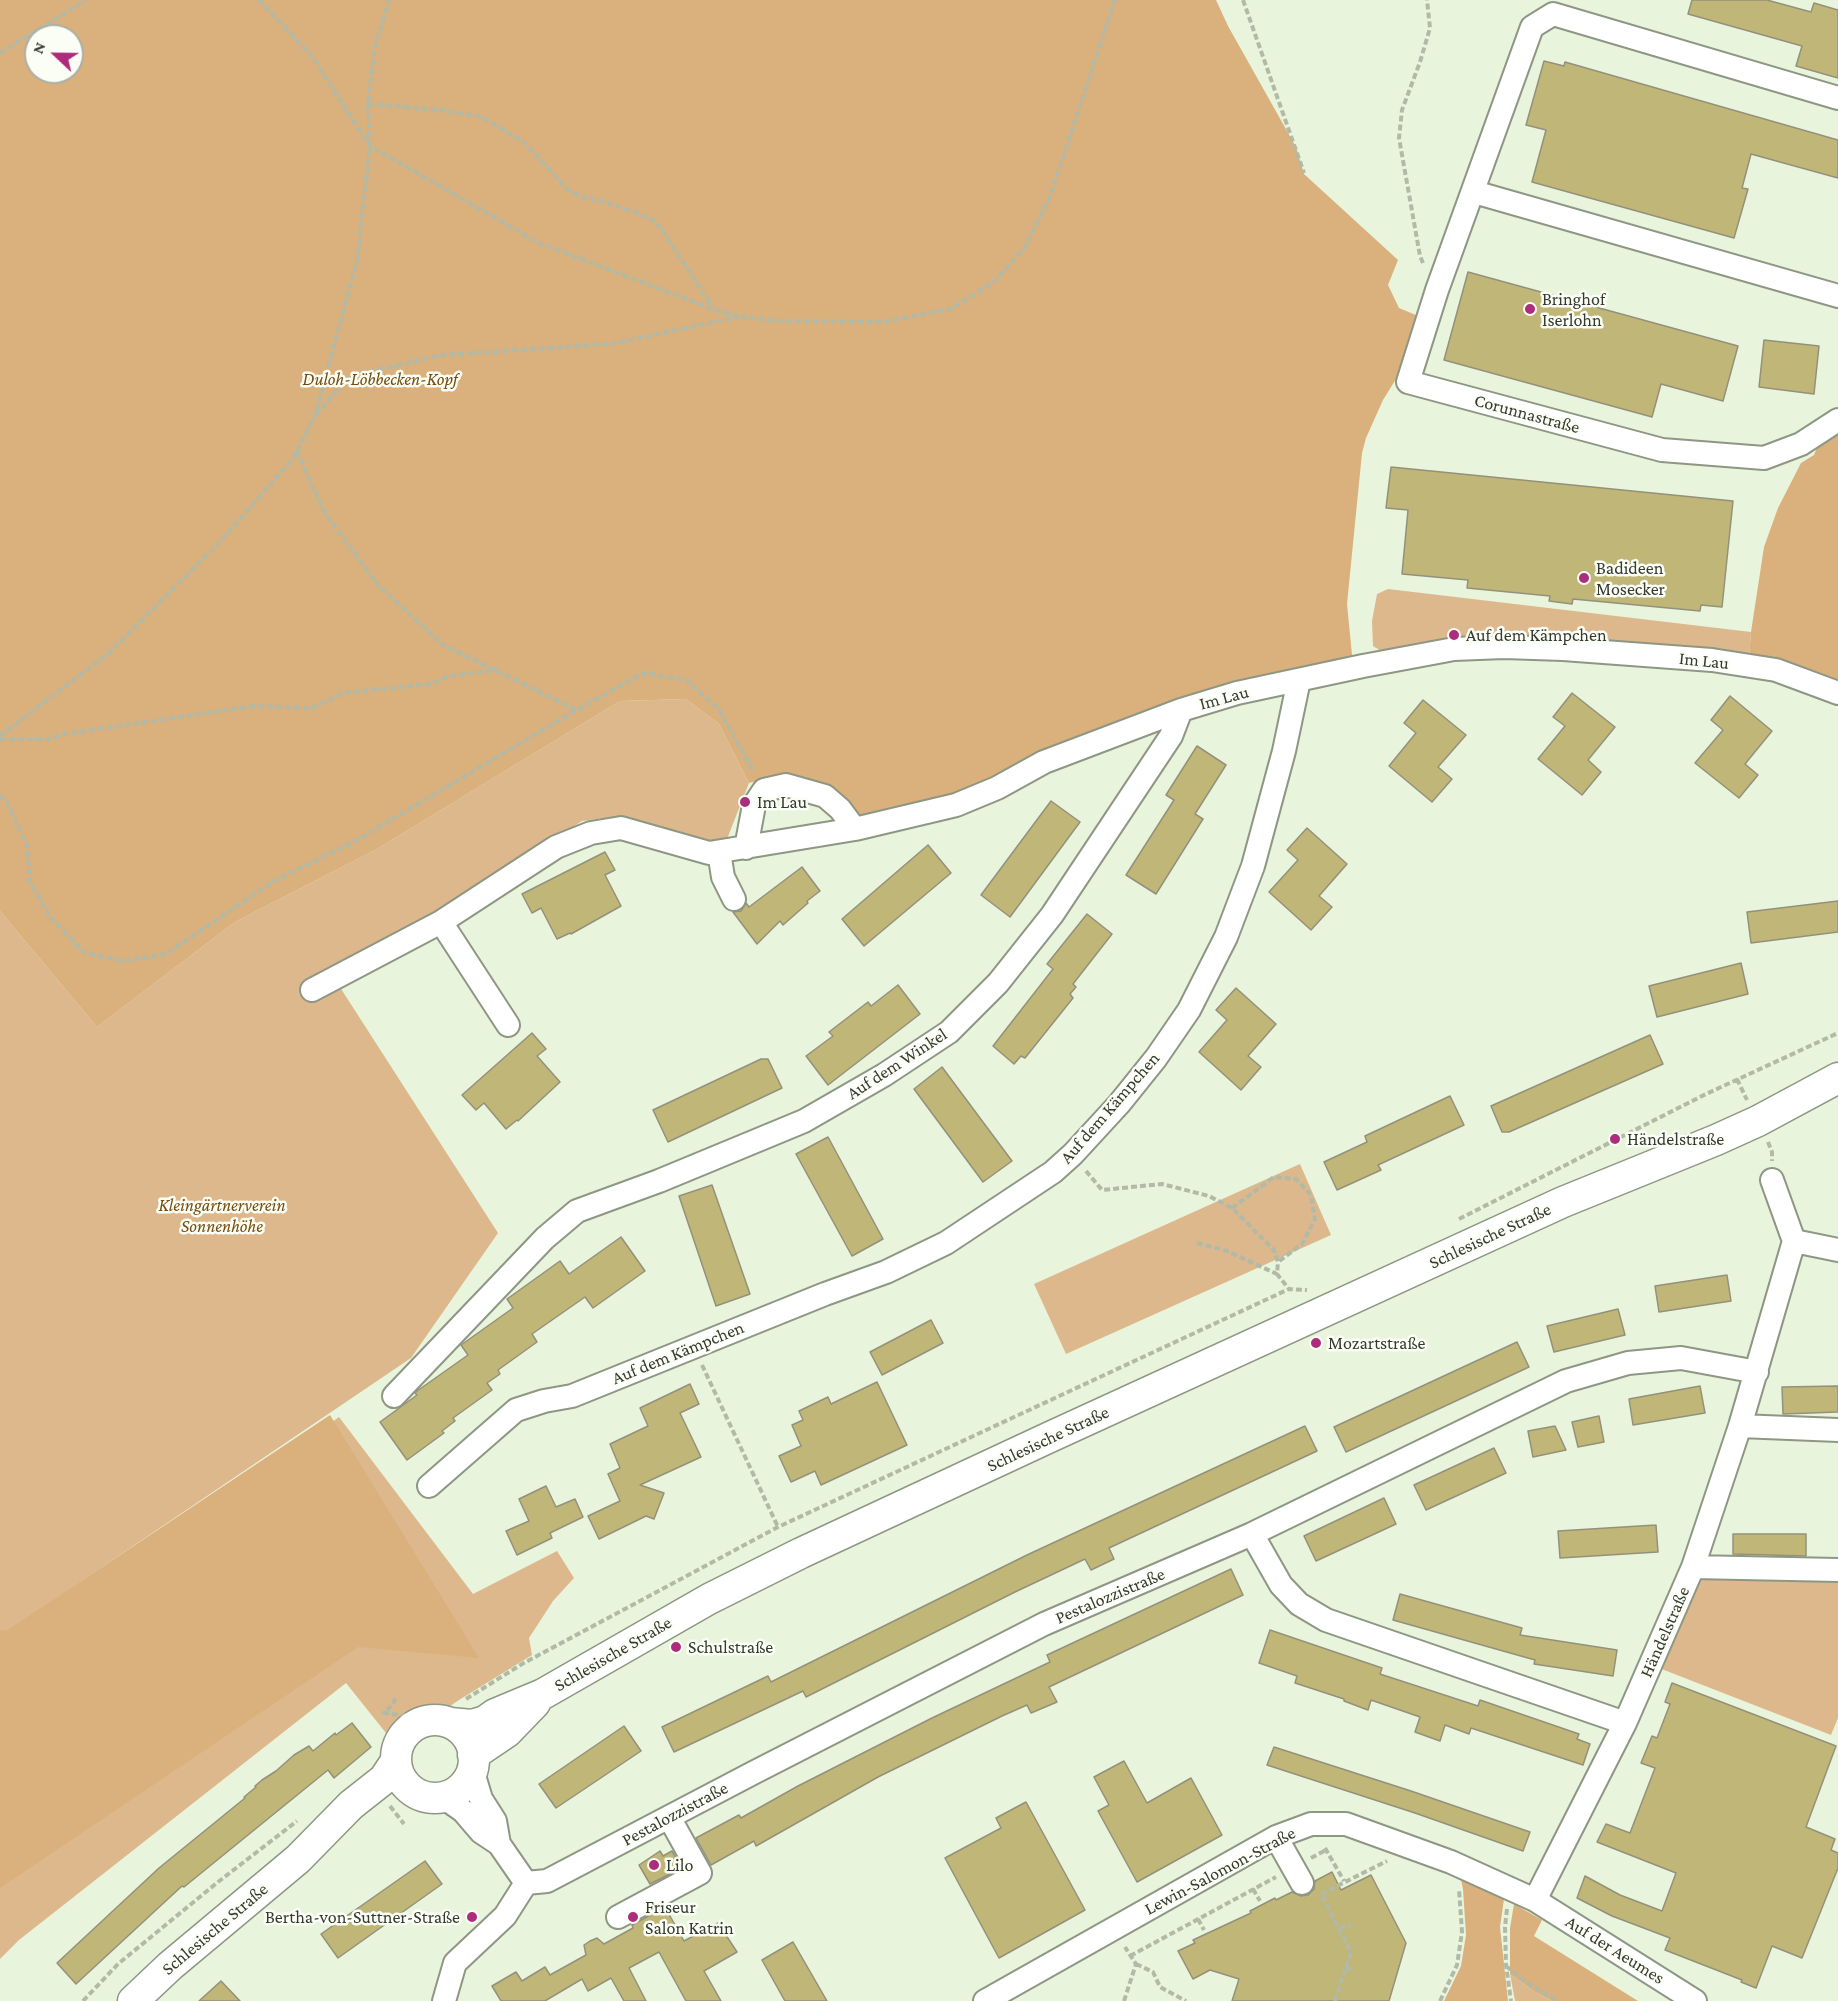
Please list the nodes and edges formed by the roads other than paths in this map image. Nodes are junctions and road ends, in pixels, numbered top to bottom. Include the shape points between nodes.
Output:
1 (1838, 98) edge
2 (1474, 192) junction
3 (1838, 296) edge
4 (1838, 420) edge
5 (1299, 681) junction
6 (1838, 693) edge
7 (1181, 710) junction
8 (855, 829) junction
9 (746, 848) junction
10 (719, 852) junction
11 (734, 899) dead end
12 (441, 922) junction
13 (312, 990) dead end
14 (508, 1025) dead end
15 (1838, 1065) edge
16 (1838, 1078) edge
17 (1772, 1180) dead end
18 (1563, 1202) junction
19 (1794, 1241) junction
20 (1838, 1250) edge
21 (1757, 1372) junction
22 (394, 1396) dead end
23 (1740, 1425) junction
24 (1838, 1430) edge
25 (429, 1486) dead end
26 (1252, 1534) junction
27 (1693, 1567) junction
28 (1838, 1570) edge
29 (543, 1694) junction
30 (450, 1723) junction
31 (1625, 1723) junction
32 (396, 1761) junction
33 (473, 1762) junction
34 (430, 1795) junction
35 (669, 1817) junction
36 (1276, 1837) junction
37 (500, 1844) junction
38 (298, 1859) junction
39 (1298, 1875) road end
40 (526, 1883) junction
41 (1535, 1900) junction
42 (618, 1917) dead end
43 (133, 2001) edge
44 (444, 2001) edge
45 (986, 2001) edge
46 (1695, 2001) edge

1 - 2 street, Corunnastraße via 1553,15 1532,27
2 - 3 street
2 - 4 street, Corunnastraße via 1408,382 1662,450 1764,458 1801,444
5 - 6 street, Im Lau via 1454,649 1504,647 1712,660 1776,670
5 - 7 street, Im Lau via 1237,693
5 - 25 street, Auf dem Kämpchen via 1253,866 1226,937 1189,1010 1156,1058 1119,1104 1053,1172 946,1243 886,1272 572,1396 516,1410
7 - 8 street, Im Lau via 1044,762 956,806
7 - 22 street, Auf dem Winkel via 1171,736 1052,915 998,983 949,1032 885,1075 804,1121 577,1210 544,1238
8 - 9 street, Im Lau
8 - 9 street via 825,796 786,784 764,790 754,805
9 - 10 street, Im Lau
10 - 11 street via 723,877
10 - 12 street, Im Lau via 709,853 621,828 591,833 556,847
12 - 13 street, Im Lau
12 - 14 street
15 - 18 main road, Schlesische Straße via 1748,1102
16 - 18 main road, Schlesische Straße via 1716,1140
17 - 19 street
18 - 29 main road, Schlesische Straße via 801,1553 709,1599
19 - 20 street
19 - 21 street, Händelstraße
21 - 23 street, Händelstraße
21 - 26 street, Pestalozzistraße via 1682,1358 1628,1363 1566,1381
23 - 24 street
23 - 27 street, Händelstraße
26 - 31 street via 1281,1585 1299,1604 1326,1620
26 - 35 street, Pestalozzistraße via 1044,1624
27 - 28 street
27 - 31 street, Händelstraße
29 - 30 main road, Schlesische Straße via 485,1721 472,1725
29 - 33 main road, Schlesische Straße
30 - 32 main road via 423,1721 411,1728 402,1737
30 - 33 main road via 462,1730 470,1742
31 - 41 street, Händelstraße
32 - 34 main road via 405,1783
32 - 38 main road, Schlesische Straße via 384,1779 351,1805
33 - 34 main road via 466,1781 457,1790
33 - 37 street via 481,1799 495,1821
34 - 37 street via 463,1811 480,1832
34 - 38 main road, Schlesische Straße via 394,1796
35 - 40 street, Pestalozzistraße via 547,1881
35 - 42 street via 700,1873
36 - 39 street
36 - 41 street, Lewin-Salomon-Straße via 1311,1824 1346,1824 1451,1862
36 - 45 street, Lewin-Salomon-Straße
37 - 40 street
38 - 43 main road, Schlesische Straße
40 - 44 street via 505,1916 456,1964
41 - 46 street, Auf der Aeumes

